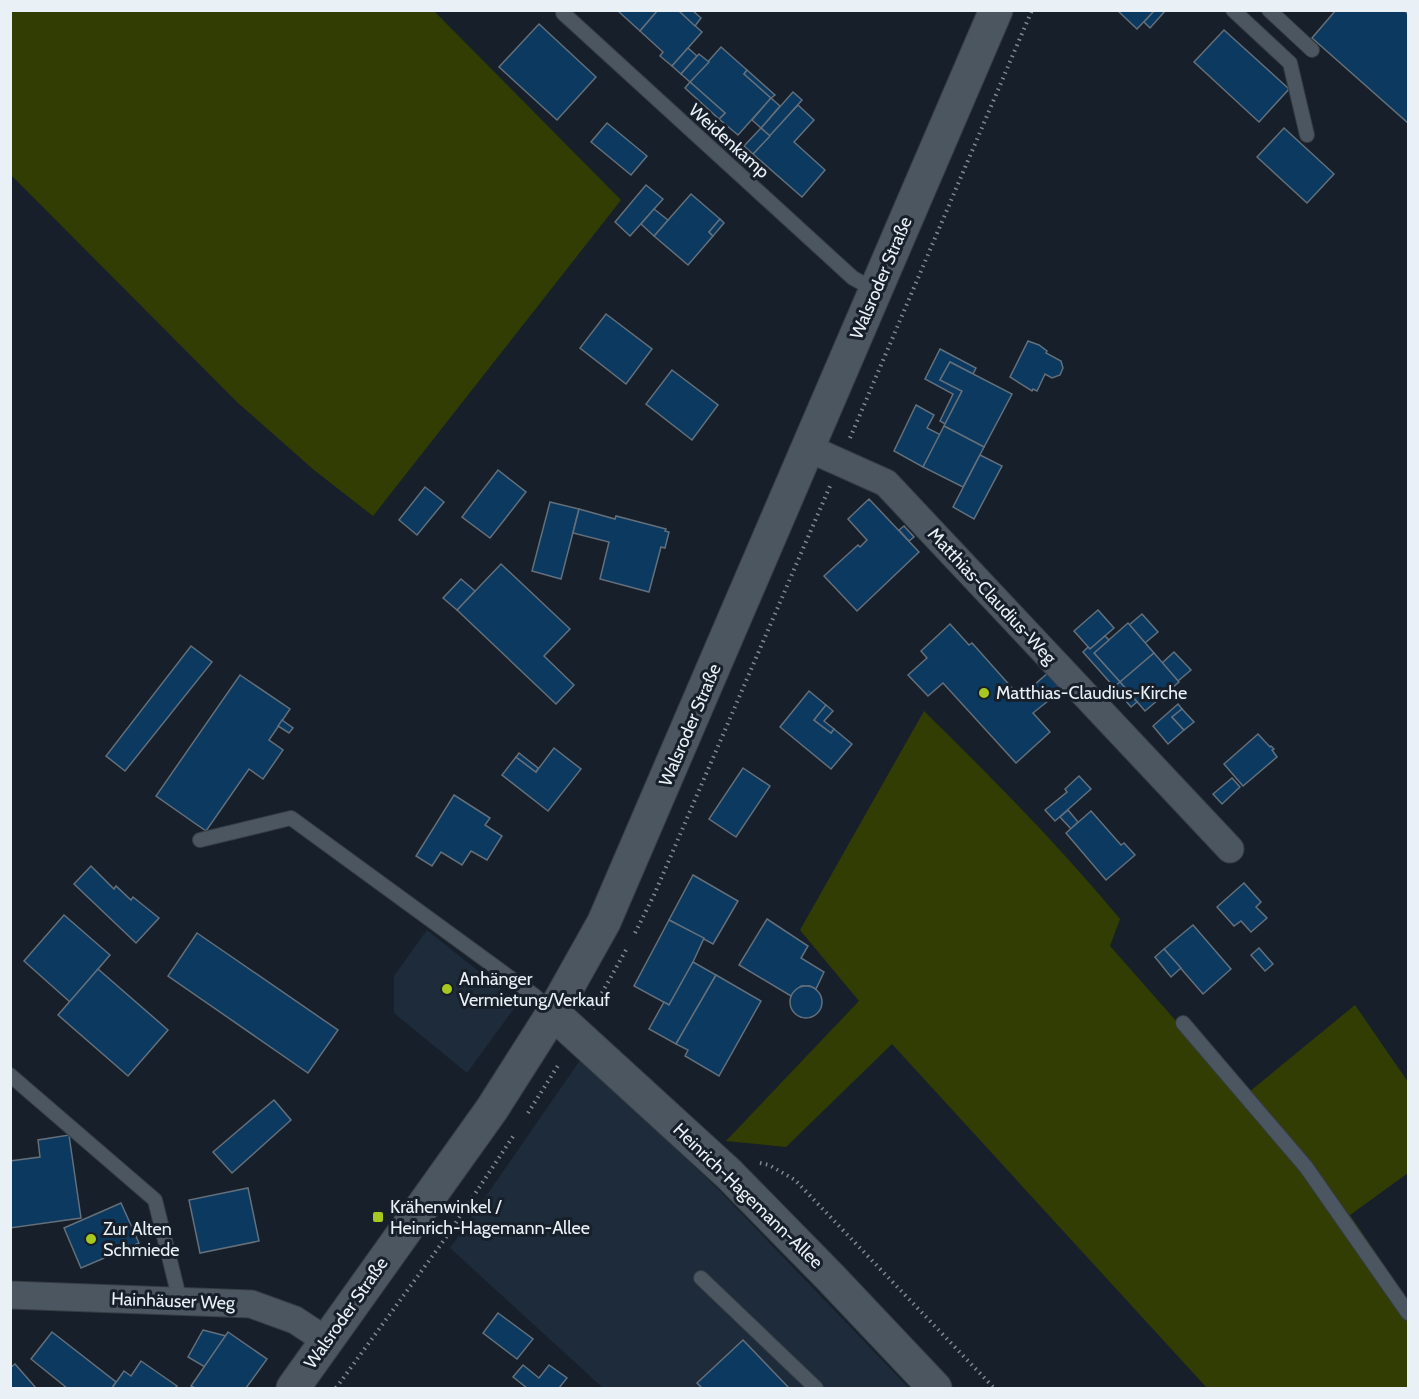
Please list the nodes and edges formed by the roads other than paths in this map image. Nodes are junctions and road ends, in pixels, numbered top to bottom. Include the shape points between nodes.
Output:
1 (996, 10) edge
2 (1233, 10) edge
3 (1269, 10) edge
4 (563, 13) dead end
5 (1312, 50) dead end
6 (1307, 135) dead end
7 (875, 290) junction
8 (808, 448) junction
9 (200, 840) dead end
10 (1230, 849) dead end
11 (554, 1013) junction
12 (1183, 1023) dead end
13 (10, 1075) edge
14 (701, 1278) dead end
15 (10, 1294) edge
16 (180, 1300) junction
17 (1408, 1313) edge
18 (327, 1341) junction
19 (293, 1389) edge
20 (816, 1389) edge
21 (935, 1389) edge

1 - 7 street, Walsroder Straße
2 - 6 lane via 1290,63
3 - 5 lane
4 - 7 lane, Weidenkamp via 853,278
7 - 8 street, Walsroder Straße
8 - 10 street, Matthias-Claudius-Weg via 886,483
8 - 11 street, Walsroder Straße via 614,901
9 - 11 lane via 291,818
11 - 18 street, Walsroder Straße via 492,1109
11 - 21 street, Heinrich-Hagemann-Allee via 729,1174
12 - 17 lane via 1306,1167
13 - 16 lane via 155,1200
14 - 20 lane
15 - 16 street, Hainhäuser Weg
16 - 18 street, Hainhäuser Weg via 251,1304 295,1320
18 - 19 street, Walsroder Straße

